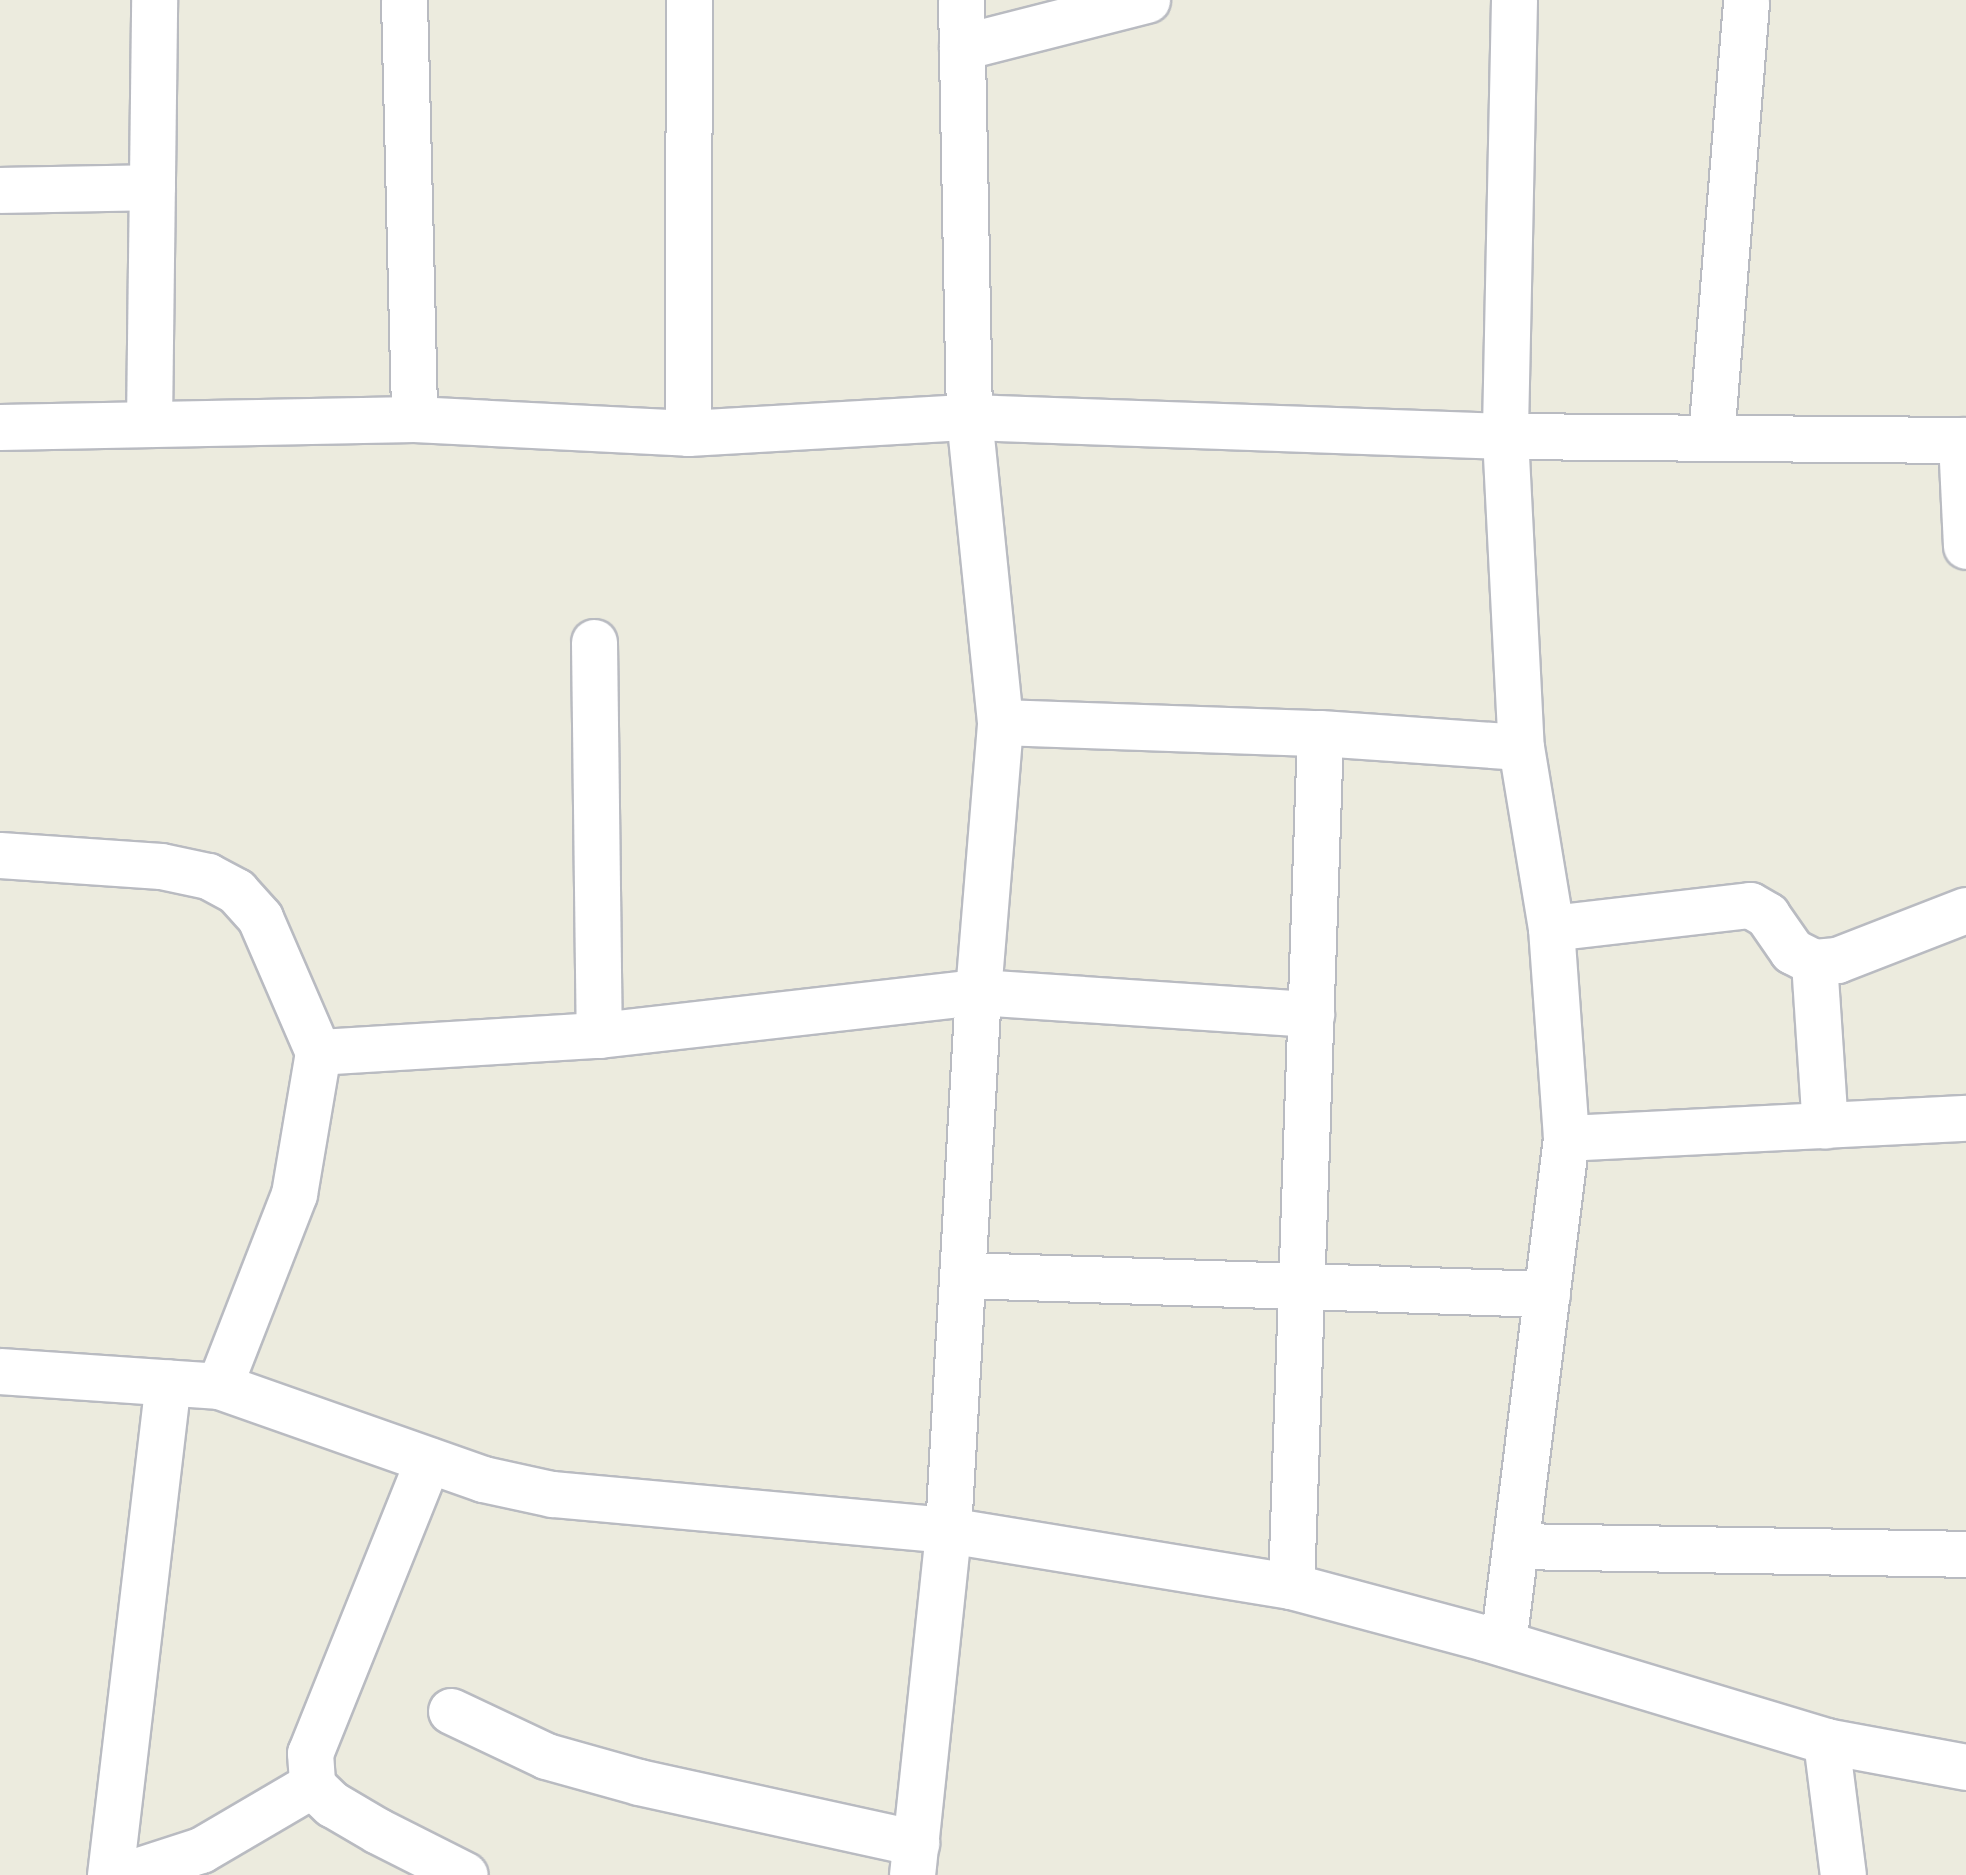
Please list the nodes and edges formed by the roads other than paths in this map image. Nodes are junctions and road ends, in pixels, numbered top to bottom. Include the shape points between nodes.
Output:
1 (154, 0) edge
2 (404, 0) edge
3 (689, 0) edge
4 (961, 0) edge
5 (1147, 0) edge
6 (1514, 0) edge
7 (1746, 0) edge
8 (962, 47) junction
9 (152, 187) junction
10 (0, 190) edge
11 (969, 417) junction
12 (414, 419) junction
13 (148, 424) junction
14 (0, 427) edge
15 (688, 433) junction
16 (1506, 436) junction
17 (1711, 438) junction
18 (1964, 440) edge
19 (1966, 546) edge
20 (594, 642) dead end
21 (1000, 722) junction
22 (1320, 734) junction
23 (1521, 747) junction
24 (0, 855) edge
25 (1966, 910) edge
26 (1551, 928) junction
27 (1814, 962) junction
28 (978, 992) junction
29 (1310, 1014) junction
30 (599, 1036) junction
31 (318, 1052) junction
32 (1966, 1118) edge
33 (1825, 1126) junction
34 (1566, 1138) junction
35 (962, 1275) junction
36 (1302, 1286) junction
37 (1547, 1294) junction
38 (0, 1371) edge
39 (168, 1382) junction
40 (218, 1386) junction
41 (428, 1460) junction
42 (948, 1530) junction
43 (1515, 1546) junction
44 (1966, 1554) edge
45 (1292, 1586) junction
46 (1503, 1643) junction
47 (450, 1710) dead end
48 (1826, 1741) junction
49 (1964, 1756) edge
50 (312, 1784) junction
51 (914, 1859) edge
52 (110, 1875) edge
53 (124, 1875) edge
54 (466, 1875) edge
55 (1843, 1875) edge

1 - 9 street
2 - 12 street
3 - 15 street
4 - 8 street
5 - 8 street
6 - 16 street
7 - 17 street
8 - 11 street
9 - 10 street
9 - 13 street
11 - 15 street
11 - 16 street
11 - 21 street
12 - 13 street
12 - 15 street
13 - 14 street
16 - 17 street
16 - 23 street
17 - 18 street
18 - 19 street
20 - 30 street
21 - 22 street
21 - 28 street
22 - 23 street
22 - 29 street
23 - 26 street
24 - 31 street via 161,866 208,876 236,891 260,918
25 - 27 street via 1837,960
26 - 27 street via 1750,905 1767,915 1792,951
26 - 34 street
27 - 33 street
28 - 29 street
28 - 30 street
28 - 35 street
29 - 36 street
30 - 31 street
31 - 40 street via 294,1194
32 - 33 street
33 - 34 street
34 - 37 street
35 - 36 street
35 - 42 street
36 - 37 street
36 - 45 street
37 - 43 street
38 - 39 street
39 - 40 street
39 - 52 street
40 - 41 street
41 - 42 street via 552,1494
41 - 50 street via 310,1753
42 - 45 street
42 - 51 street
43 - 44 street
43 - 46 street
45 - 46 street
46 - 48 street
47 - 51 street via 546,1756
48 - 49 street
48 - 55 street
50 - 53 street via 201,1850
50 - 54 street via 332,1804

